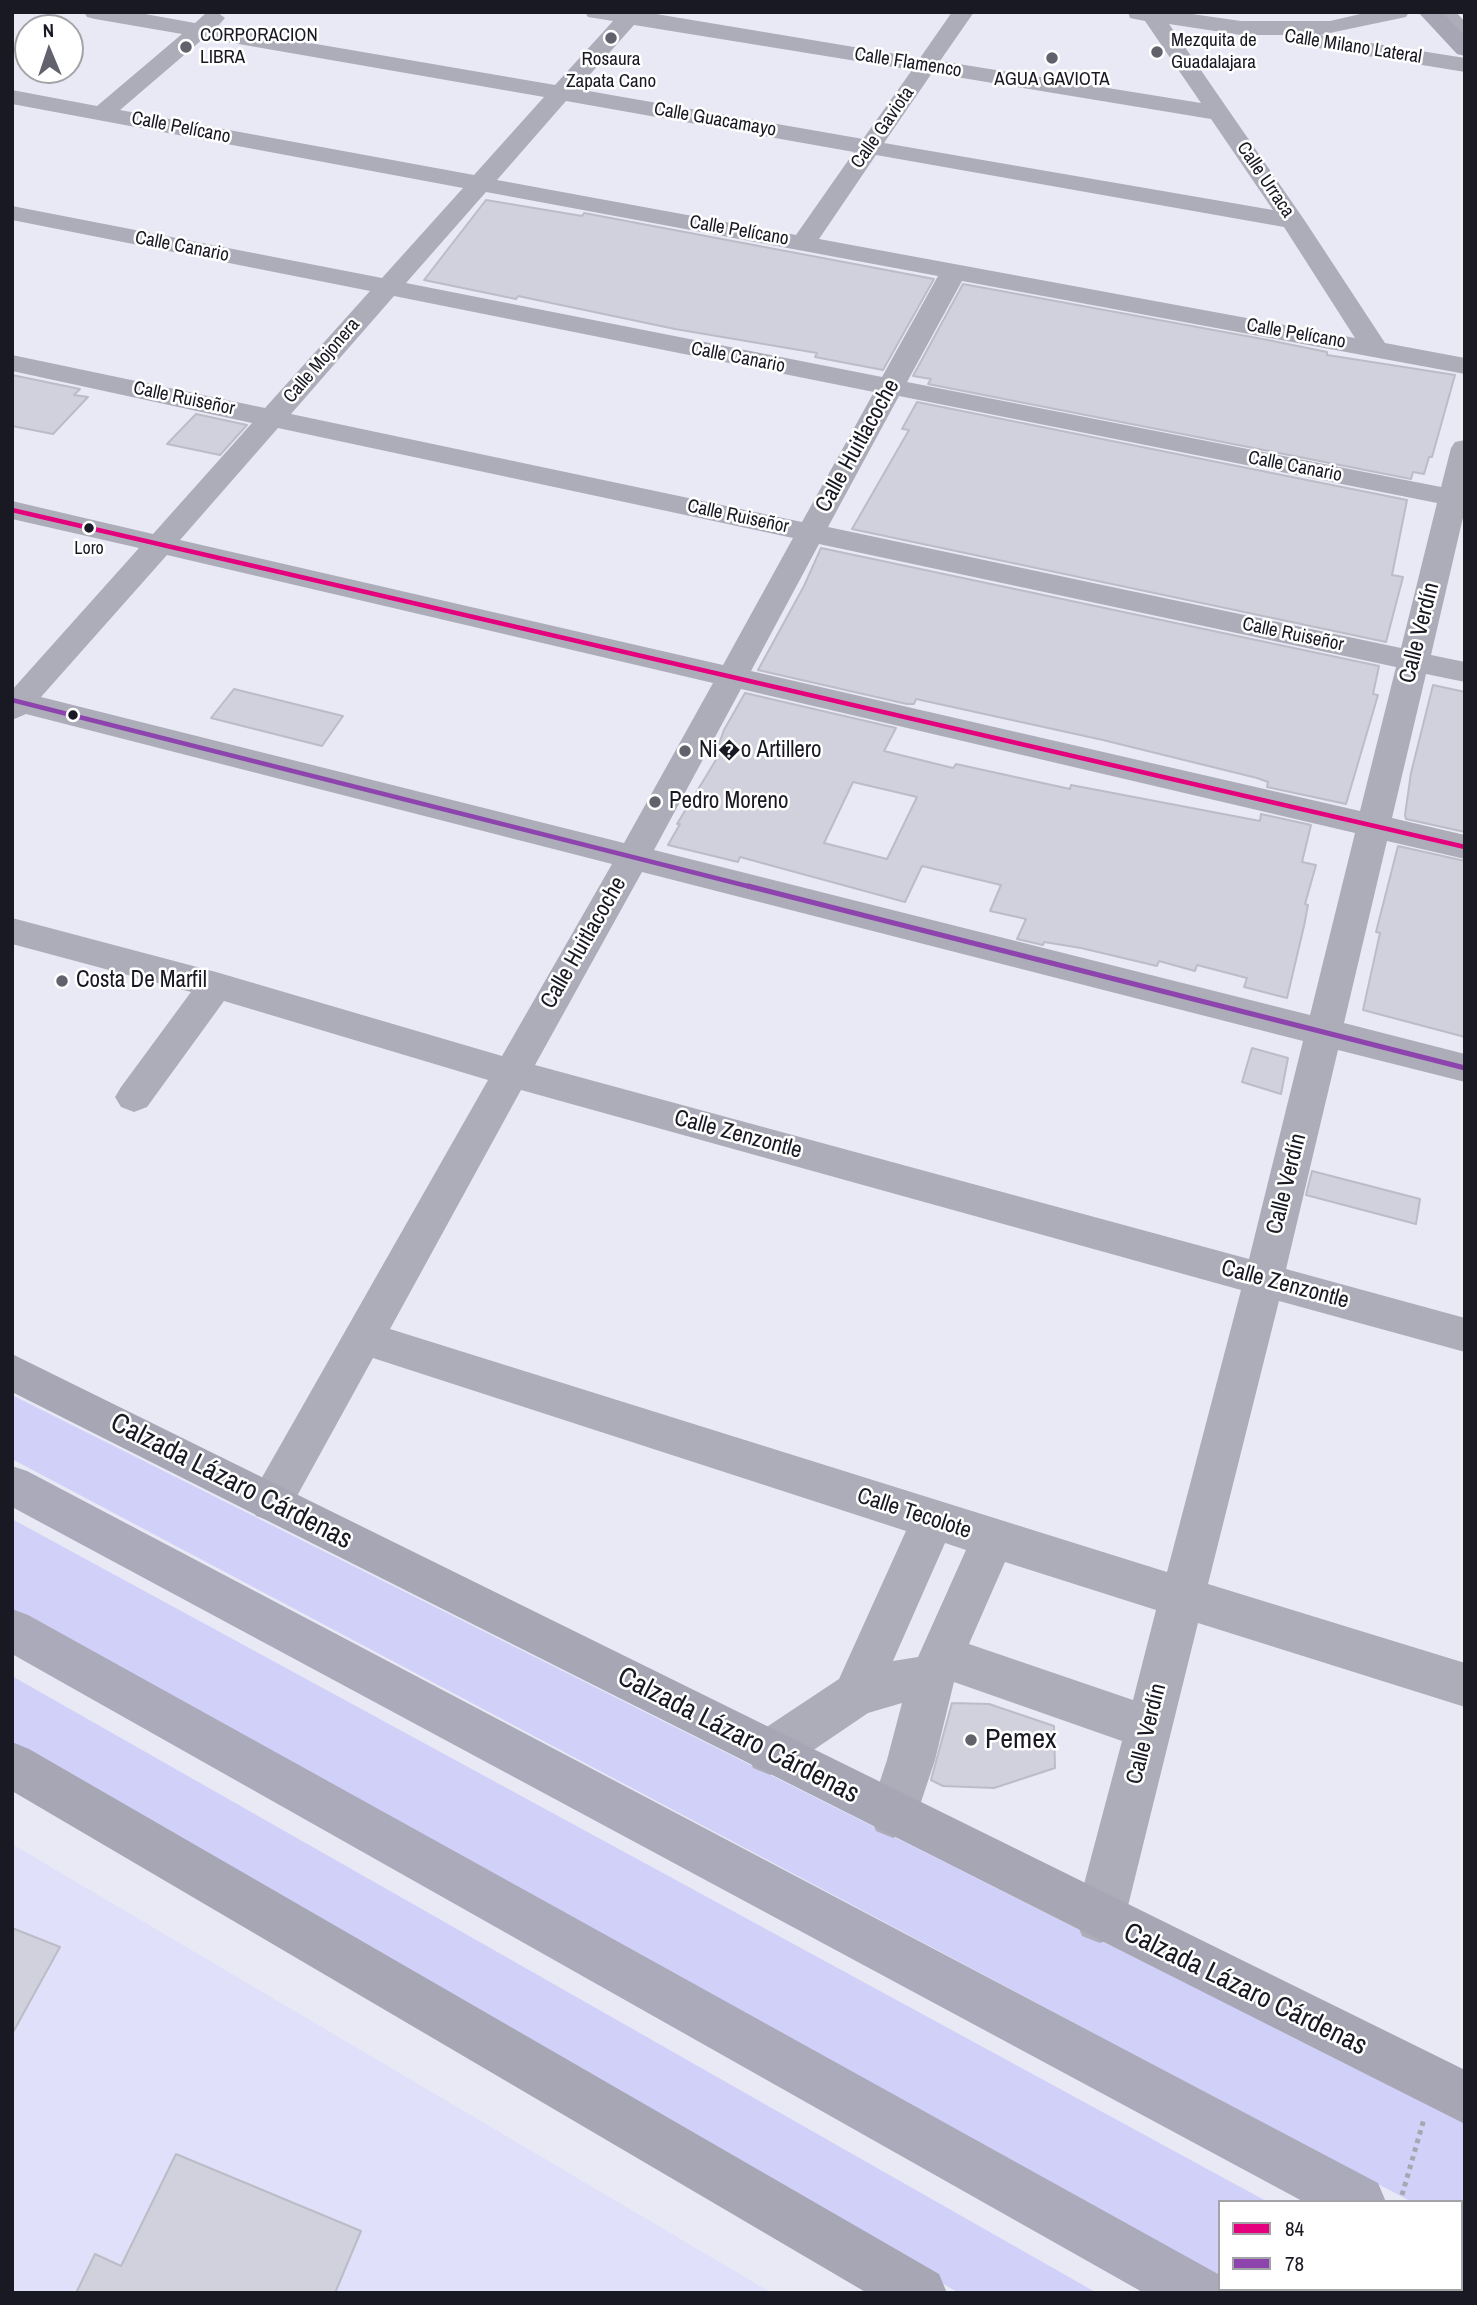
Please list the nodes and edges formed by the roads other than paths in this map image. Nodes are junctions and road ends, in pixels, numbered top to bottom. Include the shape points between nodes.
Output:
1 (95, 12) edge
2 (221, 12) edge
3 (596, 12) edge
4 (963, 12) edge
5 (1398, 12) edge
6 (1429, 12) edge
7 (1444, 12) edge
8 (1453, 12) edge
9 (1144, 13) edge
10 (631, 15) edge
11 (1465, 26) edge
12 (1241, 28) junction
13 (200, 30) junction
14 (1465, 35) edge
15 (1465, 49) edge
16 (1465, 65) edge
17 (926, 66) junction
18 (560, 93) junction
19 (12, 97) edge
20 (103, 113) junction
21 (1220, 113) junction
22 (869, 147) junction
23 (479, 183) junction
24 (12, 213) edge
25 (1293, 221) junction
26 (803, 243) junction
27 (954, 271) junction
28 (386, 288) junction
29 (1375, 348) junction
30 (12, 363) edge
31 (1465, 366) edge
32 (890, 388) junction
33 (271, 418) junction
34 (1465, 448) edge
35 (1459, 499) edge
36 (12, 510) edge
37 (811, 533) junction
38 (159, 544) junction
39 (1413, 661) junction
40 (1465, 672) edge
41 (732, 677) junction
42 (15, 704) edge
43 (1374, 826) junction
44 (1465, 847) edge
45 (633, 857) junction
46 (12, 931) edge
47 (216, 985) junction
48 (1324, 1031) junction
49 (1465, 1068) edge
50 (511, 1073) junction
51 (134, 1097) dead end
52 (1264, 1279) junction
53 (1465, 1335) edge
54 (364, 1338) junction
55 (12, 1372) edge
56 (12, 1485) edge
57 (271, 1502) junction
58 (933, 1520) junction
59 (993, 1539) junction
60 (1183, 1596) junction
61 (12, 1630) edge
62 (937, 1667) junction
63 (1465, 1685) edge
64 (855, 1695) junction
65 (1148, 1728) junction
66 (770, 1752) junction
67 (12, 1765) edge
68 (893, 1814) junction
69 (1100, 1918) junction
70 (1446, 2104) edge
71 (1355, 2200) edge
72 (920, 2293) edge
73 (1199, 2293) edge

1 - 13 street, Calle Guacamayo
2 - 13 street
3 - 10 street, Calle Flamenco
4 - 17 street, Calle Gaviota
5 - 12 street via 1330,28
6 - 15 main road
7 - 14 street
8 - 11 street
9 - 12 street
9 - 21 street, Calle Urraca
10 - 17 street, Calle Flamenco
10 - 18 street, Calle Mojonera
12 - 16 street, Calle Milano Lateral
13 - 18 street, Calle Guacamayo
13 - 20 street
17 - 21 street, Calle Flamenco
17 - 22 street, Calle Gaviota
18 - 22 street, Calle Guacamayo
18 - 23 street, Calle Mojonera
19 - 20 street, Calle Pelícano
20 - 23 street, Calle Pelícano
21 - 25 street, Calle Urraca
22 - 25 street, Calle Guacamayo
22 - 26 street, Calle Gaviota
23 - 26 street, Calle Pelícano
23 - 28 street, Calle Mojonera
24 - 28 street, Calle Canario
25 - 29 street, Calle Urraca
26 - 27 street, Calle Pelícano
27 - 29 street, Calle Pelícano
27 - 32 street, Calle Huitlacoche
28 - 32 street, Calle Canario
28 - 33 street, Calle Mojonera
29 - 31 street, Calle Pelícano
30 - 33 street, Calle Ruiseñor
32 - 35 street, Calle Canario
32 - 37 street, Calle Huitlacoche
33 - 37 street, Calle Ruiseñor
33 - 38 street, Calle Mojonera
34 - 35 street, Calle Verdín
35 - 39 street, Calle Verdín
36 - 38 street
37 - 39 street, Calle Ruiseñor
37 - 41 street, Calle Huitlacoche
38 - 41 street
38 - 42 street, Calle Mojonera
39 - 40 street, Calle Ruiseñor
39 - 43 street, Calle Verdín
41 - 43 street
41 - 45 street, Calle Huitlacoche
42 - 45 street
43 - 44 street
43 - 48 street, Calle Verdín
45 - 48 street
45 - 50 street, Calle Huitlacoche
46 - 47 street, Calle Zenzontle
47 - 50 street, Calle Zenzontle
47 - 51 street
48 - 49 street
48 - 52 street, Calle Verdín
50 - 52 street, Calle Zenzontle
50 - 54 street, Calle Huitlacoche
52 - 53 street, Calle Zenzontle
52 - 60 street, Calle Verdín
54 - 57 street, Calle Huitlacoche
54 - 58 street, Calle Tecolote
55 - 57 main road, Calzada Lázaro Cárdenas
56 - 71 highway
57 - 66 main road, Calzada Lázaro Cárdenas
58 - 59 street, Calle Tecolote
58 - 64 street
59 - 60 street, Calle Tecolote
59 - 62 street
60 - 63 street, Calle Tecolote
60 - 65 street, Calle Verdín
61 - 73 highway
62 - 64 street
62 - 65 street
62 - 68 street
64 - 66 street
65 - 69 street, Calle Verdín
66 - 68 main road, Calzada Lázaro Cárdenas
67 - 72 main road
68 - 69 main road, Calzada Lázaro Cárdenas
69 - 70 main road, Calzada Lázaro Cárdenas

